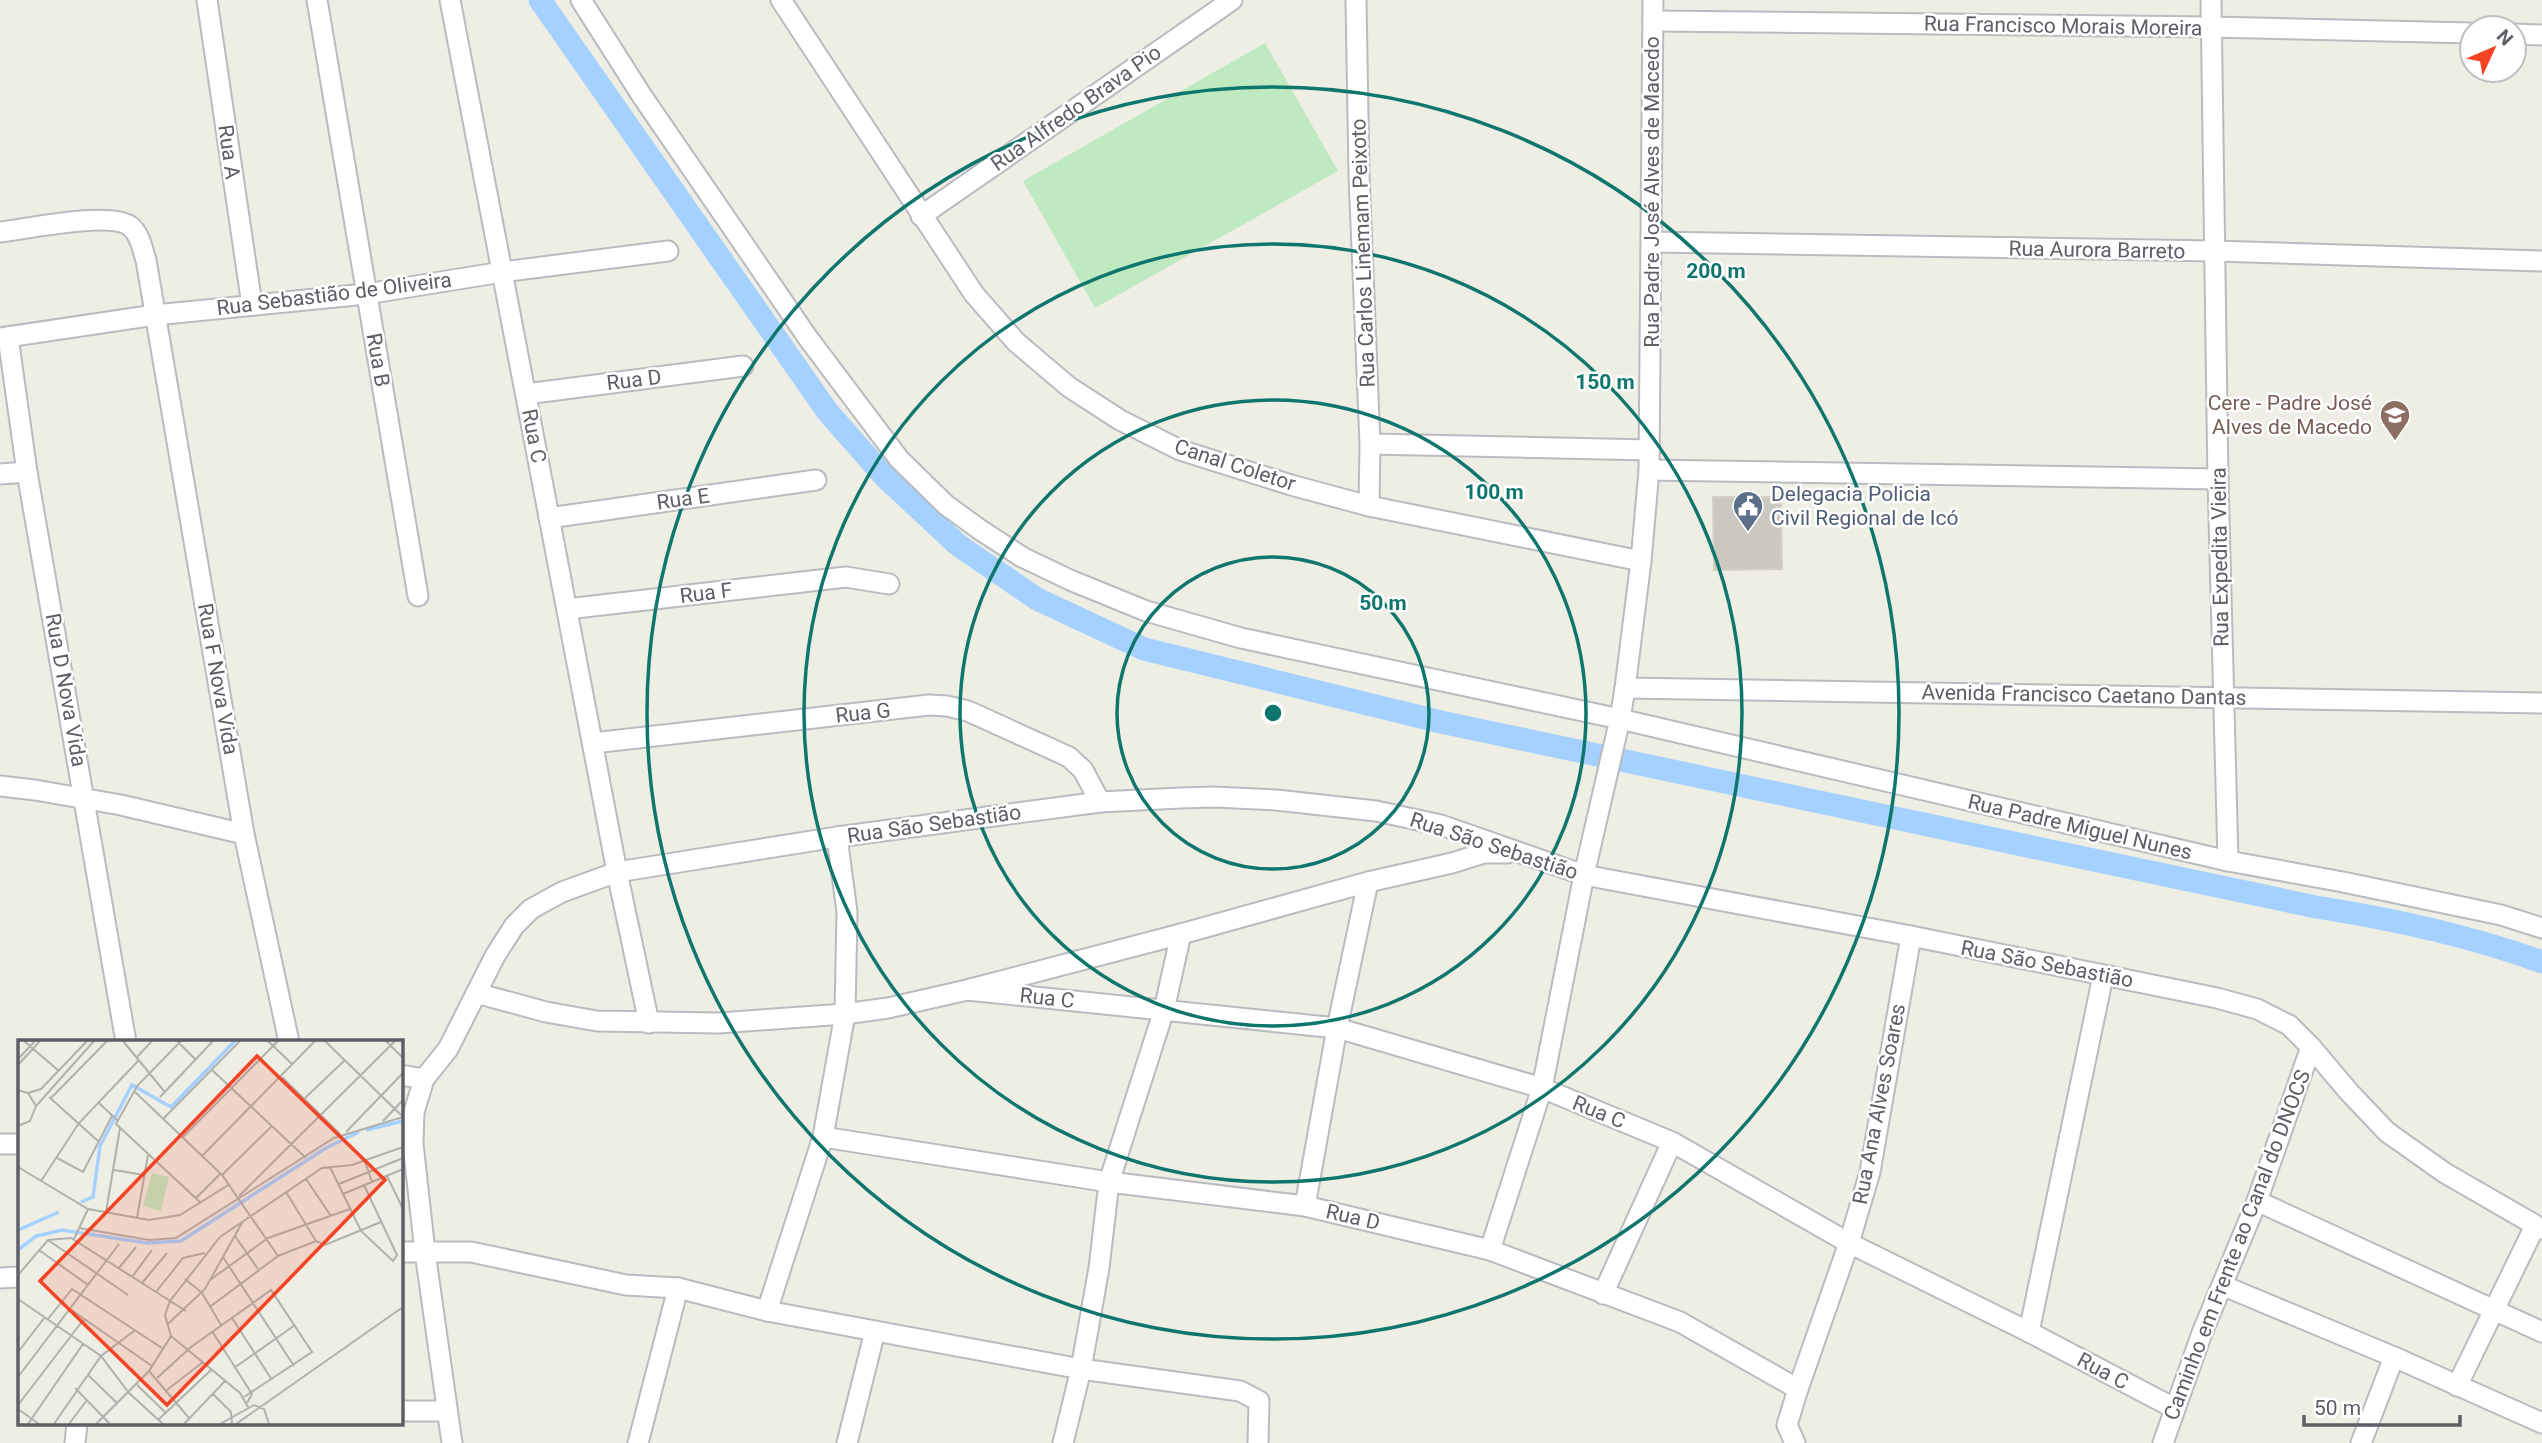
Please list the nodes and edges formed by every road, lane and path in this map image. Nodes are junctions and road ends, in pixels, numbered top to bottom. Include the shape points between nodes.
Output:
1 (207, 0) edge
2 (317, 0) edge
3 (450, 0) edge
4 (581, 0) edge
5 (781, 0) edge
6 (1232, 0) edge
7 (1356, 0) edge
8 (1653, 0) edge
9 (2211, 0) edge
10 (1208, 7) edge
11 (1653, 21) junction
12 (2211, 27) junction
13 (2458, 33) edge
14 (921, 216) junction
15 (0, 232) edge
16 (1652, 242) junction
17 (668, 251) dead end
18 (2215, 251) junction
19 (2542, 261) edge
20 (502, 272) junction
21 (366, 293) junction
22 (252, 305) junction
23 (155, 315) junction
24 (4, 337) edge
25 (743, 366) dead end
26 (526, 394) junction
27 (1370, 444) junction
28 (1650, 460) junction
29 (27, 472) junction
30 (0, 474) edge
31 (2218, 479) junction
32 (816, 480) dead end
33 (1369, 506) junction
34 (549, 518) junction
35 (1641, 561) junction
36 (890, 584) dead end
37 (418, 596) dead end
38 (567, 609) junction
39 (1625, 688) junction
40 (2223, 696) junction
41 (2542, 703) edge
42 (1618, 728) junction
43 (593, 743) junction
44 (0, 786) edge
45 (86, 800) junction
46 (1100, 802) junction
47 (244, 834) junction
48 (837, 837) junction
49 (1519, 853) junction
50 (2228, 861) junction
51 (617, 873) junction
52 (1584, 875) junction
53 (1368, 882) junction
54 (2542, 928) edge
55 (1181, 934) junction
56 (1911, 936) junction
57 (2104, 976) junction
58 (967, 990) junction
59 (476, 993) junction
60 (1164, 1010) junction
61 (845, 1014) junction
62 (649, 1023) junction
63 (1337, 1028) junction
64 (126, 1040) edge
65 (289, 1040) edge
66 (2311, 1047) junction
67 (402, 1075) edge
68 (424, 1079) junction
69 (1542, 1088) junction
70 (823, 1137) junction
71 (1672, 1142) junction
72 (0, 1144) edge
73 (18, 1144) edge
74 (1109, 1182) junction
75 (2257, 1200) junction
76 (1305, 1206) junction
77 (2539, 1227) edge
78 (1849, 1243) junction
79 (1490, 1250) junction
80 (402, 1252) edge
81 (425, 1252) junction
82 (0, 1278) edge
83 (18, 1278) edge
84 (2224, 1286) junction
85 (678, 1288) junction
86 (1602, 1294) junction
87 (767, 1311) junction
88 (2495, 1312) junction
89 (875, 1331) junction
90 (2029, 1332) junction
91 (2542, 1332) edge
92 (2394, 1357) junction
93 (1081, 1370) junction
94 (2457, 1386) junction
95 (1798, 1389) junction
96 (2174, 1408) junction
97 (402, 1411) edge
98 (447, 1411) junction
99 (2542, 1423) edge
100 (452, 1443) edge
101 (638, 1443) edge
102 (847, 1443) edge
103 (1063, 1443) edge
104 (1258, 1443) edge
105 (1796, 1443) edge
106 (2163, 1443) edge
107 (2361, 1443) edge

1 - 22 street, Rua A
2 - 21 street, Rua B
3 - 20 street, Rua C
4 - 42 street, Rua Padre Miguel Nunes via 808,338 899,459 946,505 1022,556 1146,611
5 - 14 street, Canal Coletor
6 - 10 street, Rua Alfredo Brava Pio
7 - 27 street, Rua Carlos Linemam Peixoto
8 - 11 street, Rua Padre José Alves de Macedo
9 - 12 street, Rua Expedita Vieira
10 - 14 street, Rua Alfredo Brava Pio
11 - 12 street, Rua Francisco Morais Moreira
11 - 16 street, Rua Padre José Alves de Macedo
12 - 13 street, Rua Francisco Morais Moreira
12 - 18 street, Rua Expedita Vieira
14 - 33 street, Canal Coletor via 982,304 1016,342 1069,387 1180,450
15 - 23 street, Rua F Nova Vida via 87,220 129,225 138,235 146,260
16 - 18 street, Rua Aurora Barreto
16 - 28 street, Rua Padre José Alves de Macedo
17 - 20 street, Rua Sebastião de Oliveira
18 - 19 street, Rua Aurora Barreto
18 - 31 street, Rua Expedita Vieira
20 - 21 street, Rua Sebastião de Oliveira
20 - 26 street, Rua C
21 - 22 street, Rua Sebastião de Oliveira
21 - 37 street, Rua B
22 - 23 street, Rua Sebastião de Oliveira
23 - 24 street, Rua Sebastião de Oliveira
23 - 47 street, Rua F Nova Vida
24 - 29 street, Rua D Nova Vida
25 - 26 street, Rua D
26 - 34 street, Rua C
27 - 28 street
27 - 33 street, Rua Carlos Linemam Peixoto
28 - 31 street
28 - 35 street, Rua Padre José Alves de Macedo
29 - 30 street
29 - 45 street, Rua D Nova Vida
31 - 40 street, Rua Expedita Vieira
32 - 34 street, Rua E
33 - 35 street, Canal Coletor
34 - 38 street, Rua C
35 - 39 street, Rua Padre José Alves de Macedo
36 - 38 street, Rua F via 846,577
38 - 43 street, Rua C
39 - 40 street, Avenida Francisco Caetano Dantas
39 - 42 street, Rua Padre José Alves de Macedo
40 - 41 street, Avenida Francisco Caetano Dantas
40 - 50 street, Rua Expedita Vieira
42 - 50 street, Rua Padre Miguel Nunes
42 - 52 street, Rua Padre José Alves de Macedo
43 - 46 street, Rua G via 947,706 1069,757 1083,770
43 - 51 street, Rua C
44 - 45 street
45 - 47 street
45 - 64 street, Rua D Nova Vida
46 - 48 street, Rua São Sebastião
46 - 49 street, Rua São Sebastião via 1214,797 1376,811 1441,825
47 - 65 street, Rua F Nova Vida
48 - 51 street, Rua São Sebastião
48 - 61 street via 847,912
49 - 52 street, Rua São Sebastião
49 - 53 street via 1484,853
50 - 54 street, Rua Padre Miguel Nunes via 2501,915
51 - 59 street, Rua São Sebastião via 562,892 531,909 514,926
51 - 62 street, Rua C
52 - 56 street, Rua São Sebastião
52 - 69 street, Rua Padre José Alves de Macedo
53 - 55 street
53 - 63 street
55 - 58 street
55 - 60 street
56 - 57 street, Rua São Sebastião
56 - 78 street, Rua Ana Alves Soares via 1870,1172
57 - 66 street, Rua São Sebastião via 2257,1009 2289,1025
57 - 90 street
58 - 60 street, Rua C
58 - 61 street
59 - 62 street via 546,1013
59 - 68 street, Rua São Sebastião via 448,1049
60 - 63 street, Rua C
60 - 74 street
61 - 62 street
61 - 70 street
63 - 69 street, Rua C
63 - 76 street
66 - 75 street, Caminho em Frente ao Canal do DNOCS
66 - 77 street, Rua São Sebastião via 2387,1132 2445,1174
67 - 68 street
68 - 81 street via 414,1112 412,1144
69 - 71 street, Rua C
69 - 79 street, Rua Padre José Alves de Macedo
70 - 74 street, Rua D
70 - 87 street
71 - 78 street, Rua C
71 - 86 street
72 - 73 street
74 - 76 street, Rua D
74 - 93 street via 1100,1268
75 - 84 street, Caminho em Frente ao Canal do DNOCS
75 - 88 street
76 - 79 street, Rua D
77 - 88 street
78 - 90 street, Rua C
78 - 95 street, Rua Ana Alves Soares
79 - 86 street, Rua D
80 - 81 street
81 - 85 street via 471,1252 626,1285
81 - 98 street
82 - 83 street
84 - 92 street
84 - 96 street, Caminho em Frente ao Canal do DNOCS
85 - 87 street
85 - 101 street
86 - 95 street, Rua D via 1680,1322
87 - 89 street
88 - 91 street
88 - 94 street
89 - 93 street
89 - 102 street
90 - 96 street, Rua C
92 - 94 street
92 - 107 street
93 - 103 street
93 - 104 street via 1240,1391 1259,1401
94 - 99 street
95 - 105 street via 1787,1425
96 - 106 street, Caminho em Frente ao Canal do DNOCS
97 - 98 street
98 - 100 street

